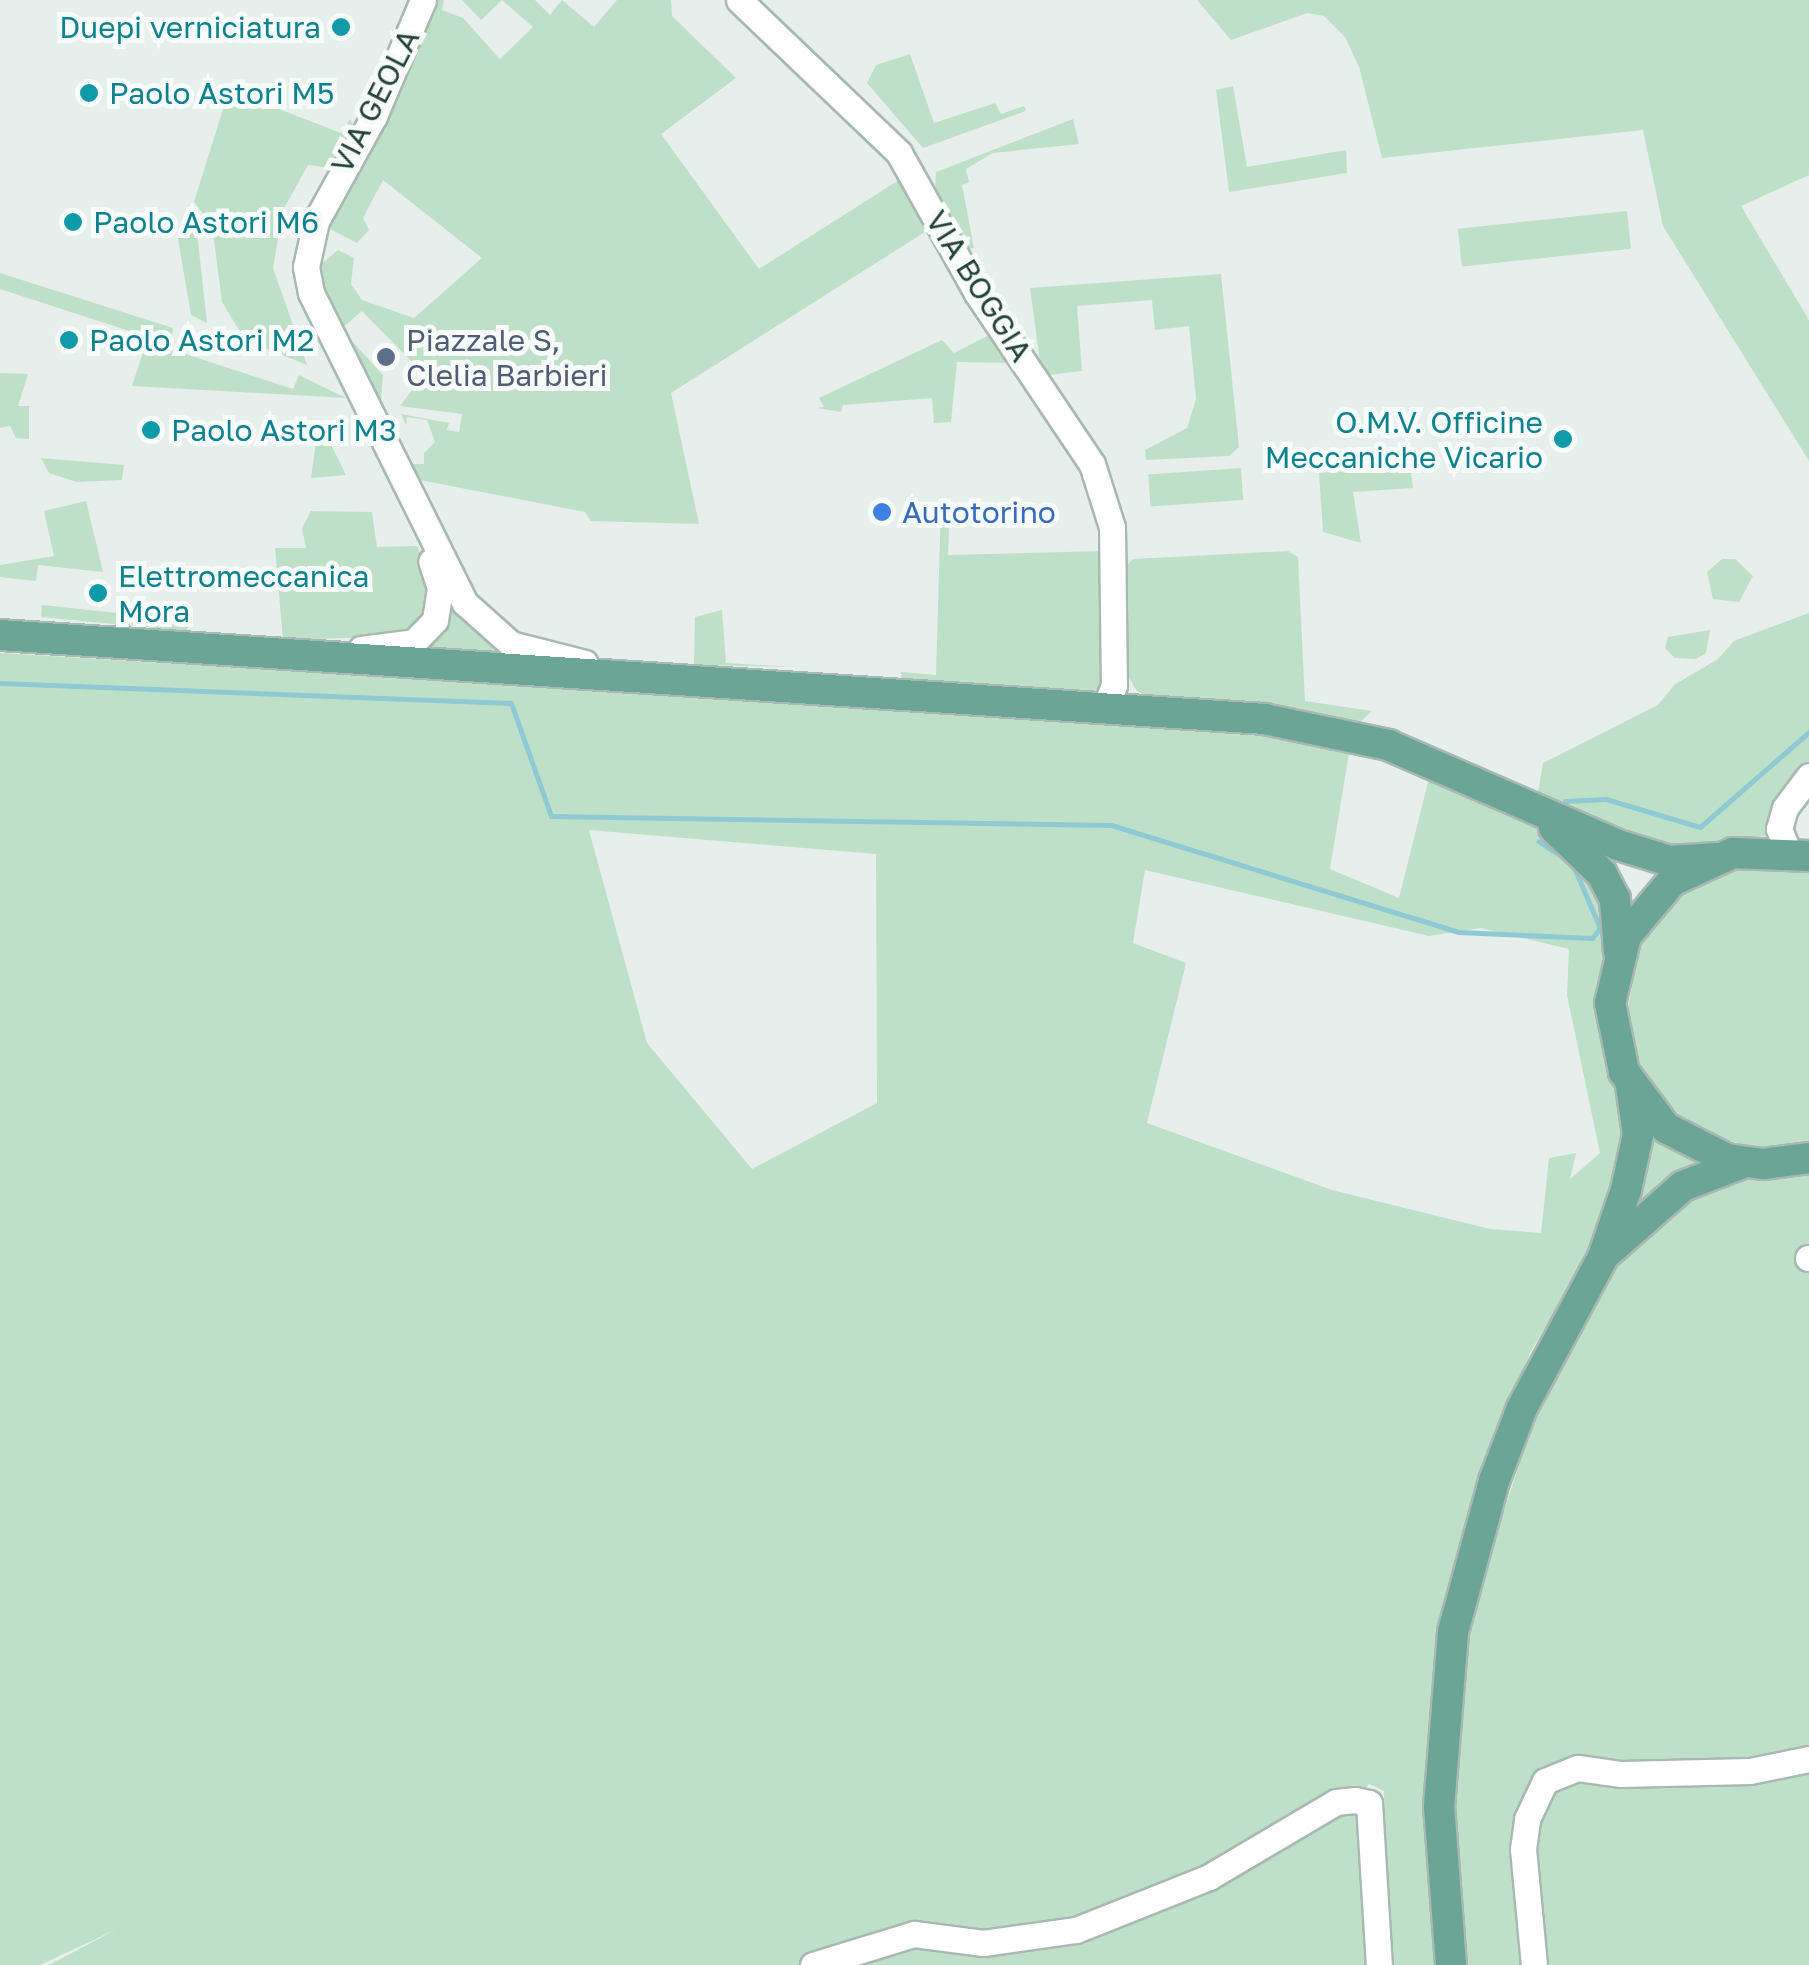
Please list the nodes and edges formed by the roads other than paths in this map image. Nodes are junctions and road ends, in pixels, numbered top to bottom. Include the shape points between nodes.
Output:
1 (423, 0) edge
2 (739, 0) edge
3 (402, 476) junction
4 (1116, 626) junction
5 (0, 635) edge
6 (316, 654) junction
7 (658, 676) junction
8 (1106, 705) junction
9 (1141, 708) junction
10 (1809, 776) edge
11 (1493, 787) junction
12 (1799, 854) edge
13 (1716, 858) junction
14 (1619, 952) junction
15 (1631, 1086) junction
16 (1806, 1160) edge
17 (1744, 1162) junction
18 (1603, 1256) junction
19 (1809, 1759) edge
20 (814, 1965) edge
21 (1379, 1965) edge
22 (1451, 1965) edge
23 (1534, 1965) edge

1 - 3 street, VIA GEOLA via 374,116 326,198 306,267 320,317
2 - 4 street, VIA BOGGIA via 899,153 977,293 1092,464 1110,507
3 - 6 street, VIA GEOLA via 440,588 436,620 414,642
3 - 7 street, VIA GEOLA via 466,602 492,632 536,653
4 - 8 street, VIA BOGGIA via 1114,685
4 - 9 street, VIA BOGGIA via 1123,679
5 - 6 main road
6 - 7 main road
7 - 8 main road
8 - 9 main road
9 - 11 main road via 1345,735
10 - 12 street via 1785,808 1779,829
11 - 13 main road via 1635,850 1670,861
11 - 14 main road via 1555,828 1602,874 1615,898
12 - 13 main road
13 - 14 main road via 1658,893
14 - 15 main road via 1610,1021
15 - 17 main road via 1681,1138
15 - 18 main road via 1638,1135
16 - 17 main road
17 - 18 main road via 1683,1186
18 - 22 main road via 1522,1408 1453,1632 1439,1807
19 - 23 street via 1750,1771 1620,1774 1578,1768 1546,1781 1527,1819 1523,1849
20 - 21 street via 914,1934 983,1943 1076,1930 1209,1877 1336,1802 1370,1804

